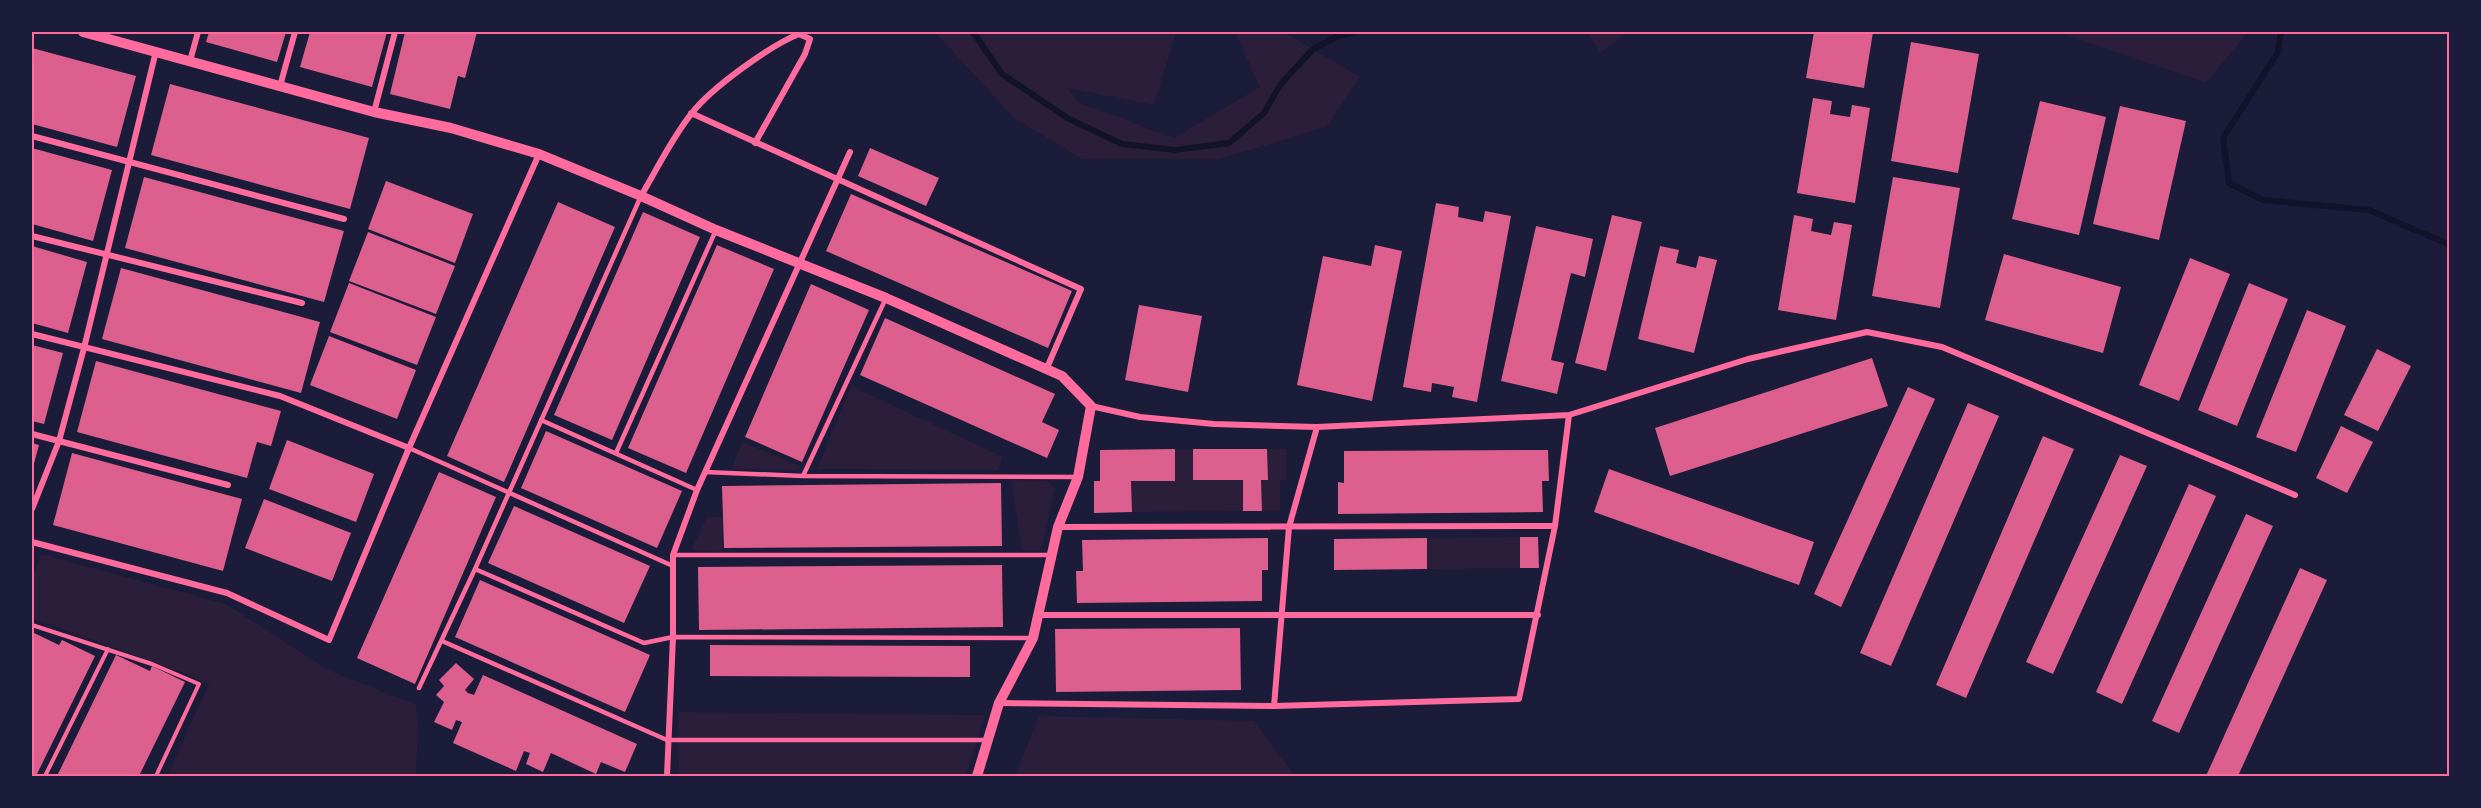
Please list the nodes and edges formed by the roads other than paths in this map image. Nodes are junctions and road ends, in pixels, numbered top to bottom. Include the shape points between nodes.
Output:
1 (83, 32) edge
2 (198, 32) edge
3 (295, 32) edge
4 (395, 32) edge
5 (100, 34) edge
6 (156, 51) junction
7 (190, 61) junction
8 (280, 86) junction
9 (374, 112) junction
10 (691, 113) junction
11 (32, 136) edge
12 (755, 143) junction
13 (850, 152) dead end
14 (539, 154) junction
15 (129, 163) junction
16 (837, 179) junction
17 (641, 196) junction
18 (344, 219) dead end
19 (716, 230) junction
20 (32, 236) edge
21 (106, 256) junction
22 (798, 263) junction
23 (886, 298) junction
24 (302, 303) dead end
25 (32, 334) edge
26 (84, 348) junction
27 (1047, 370) junction
28 (1091, 406) junction
29 (1569, 416) junction
30 (541, 420) junction
31 (1317, 427) junction
32 (32, 434) edge
33 (58, 441) junction
34 (409, 448) junction
35 (616, 453) junction
36 (705, 472) junction
37 (803, 476) junction
38 (1078, 477) junction
39 (228, 485) dead end
40 (697, 490) junction
41 (508, 494) junction
42 (2295, 495) dead end
43 (32, 509) edge
44 (1289, 526) junction
45 (1555, 526) junction
46 (1058, 527) junction
47 (32, 542) edge
48 (674, 555) junction
49 (1051, 555) junction
50 (673, 566) junction
51 (475, 569) junction
52 (1037, 615) junction
53 (1538, 615) junction
54 (1282, 617) junction
55 (673, 637) junction
56 (1033, 638) junction
57 (442, 641) junction
58 (419, 688) dead end
59 (999, 703) junction
60 (1274, 706) junction
61 (667, 740) junction
62 (990, 740) junction
63 (667, 777) edge
64 (977, 777) edge

1 - 5 street
2 - 7 street
3 - 8 street
4 - 9 street
5 - 6 street
6 - 7 street
6 - 15 street
7 - 8 street
8 - 9 street
9 - 14 street via 451,128
10 - 12 street
10 - 12 street via 732,77 778,45 800,34 806,36 810,39 805,54
10 - 17 street
11 - 15 street
12 - 16 street
13 - 16 street
14 - 17 street
14 - 34 street
15 - 18 street
15 - 21 street
16 - 22 street
16 - 27 street via 1081,289
17 - 19 street
17 - 30 lane
19 - 22 street
19 - 35 lane
20 - 21 street
21 - 24 street
21 - 26 street
22 - 23 street
22 - 36 street
23 - 27 street
23 - 37 lane
25 - 26 street
26 - 33 street
26 - 34 street via 280,396
27 - 28 street via 1062,376
28 - 31 street via 1140,417 1214,424
28 - 38 street
29 - 31 street
29 - 42 street via 1748,359 1867,332 1942,347
29 - 45 street
30 - 35 lane
30 - 41 lane
31 - 44 street
32 - 33 street
33 - 39 street
33 - 43 street
34 - 41 lane
34 - 47 street via 329,640 227,593
35 - 40 lane
36 - 37 lane
36 - 40 street
37 - 38 lane
38 - 46 street
40 - 48 street
41 - 50 lane
41 - 51 lane
44 - 45 street
44 - 46 street
44 - 54 street
45 - 53 street
46 - 49 street
48 - 49 lane
48 - 50 street
49 - 52 street
50 - 55 street
51 - 55 lane via 644,643
51 - 57 lane
52 - 54 street
52 - 56 street
53 - 54 street
53 - 60 street via 1519,699
54 - 60 street
55 - 56 lane
55 - 61 street
56 - 59 street
57 - 58 lane
57 - 61 lane
59 - 60 street
59 - 62 street
61 - 62 lane
61 - 63 street
62 - 64 street

